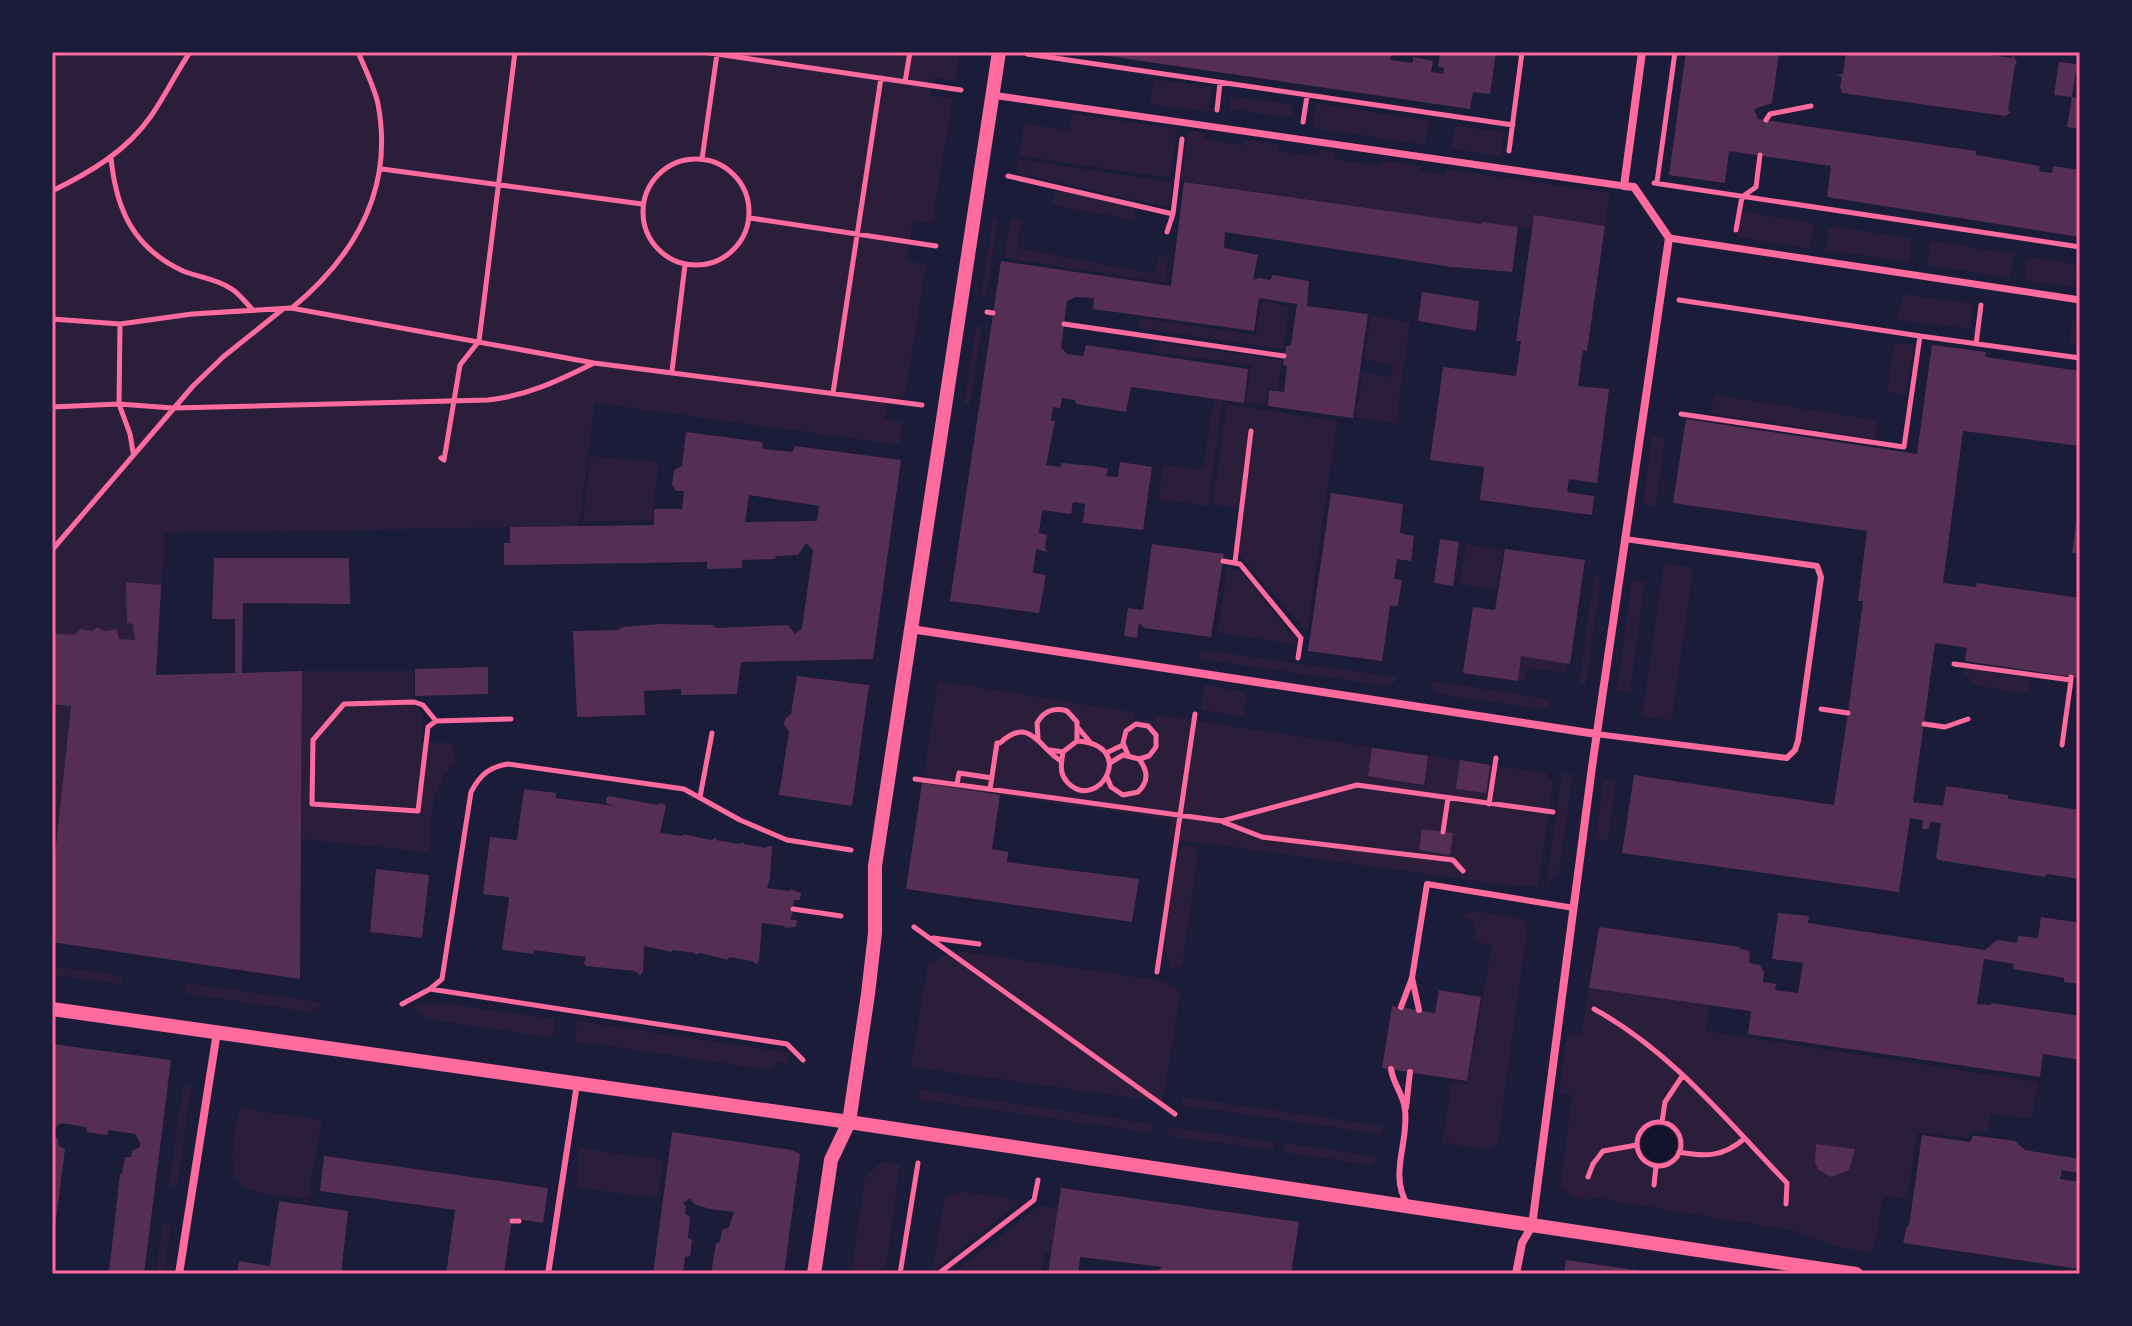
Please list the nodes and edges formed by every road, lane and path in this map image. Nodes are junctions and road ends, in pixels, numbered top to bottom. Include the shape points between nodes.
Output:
1 (190, 52) edge
2 (358, 52) edge
3 (515, 52) edge
4 (703, 52) edge
5 (910, 52) edge
6 (999, 52) edge
7 (1522, 52) edge
8 (1642, 52) edge
9 (1675, 52) edge
10 (717, 54) junction
11 (1027, 54) dead end
12 (881, 78) junction
13 (905, 82) junction
14 (961, 90) dead end
15 (992, 95) junction
16 (1811, 106) dead end
17 (1766, 120) dead end
18 (1185, 123) junction
19 (1513, 125) junction
20 (1760, 155) dead end
21 (111, 158) junction
22 (702, 159) junction
23 (1506, 168) junction
24 (382, 169) junction
25 (1008, 176) dead end
26 (1656, 183) junction
27 (499, 185) junction
28 (1624, 186) junction
29 (1634, 187) junction
30 (52, 191) edge
31 (1742, 197) junction
32 (642, 204) junction
33 (1173, 214) junction
34 (750, 218) junction
35 (858, 232) junction
36 (1167, 232) dead end
37 (1669, 238) junction
38 (936, 246) dead end
39 (2080, 247) edge
40 (1733, 248) junction
41 (685, 265) junction
42 (1984, 286) junction
43 (1660, 297) junction
44 (2080, 300) edge
45 (288, 308) junction
46 (252, 309) junction
47 (52, 319) edge
48 (120, 324) junction
49 (1064, 324) dead end
50 (1920, 336) junction
51 (479, 341) junction
52 (1976, 344) junction
53 (1284, 356) dead end
54 (2080, 358) edge
55 (594, 363) junction
56 (672, 372) junction
57 (833, 393) junction
58 (454, 400) junction
59 (119, 404) junction
60 (52, 407) edge
61 (173, 408) junction
62 (946, 409) junction
63 (1681, 414) dead end
64 (1251, 431) dead end
65 (133, 453) junction
66 (441, 458) dead end
67 (1625, 539) junction
68 (52, 550) edge
69 (1223, 561) dead end
70 (1235, 562) junction
71 (911, 629) junction
72 (1298, 658) dead end
73 (1954, 664) dead end
74 (1803, 707) junction
75 (1848, 713) dead end
76 (1195, 714) dead end
77 (511, 719) dead end
78 (1968, 719) dead end
79 (436, 721) junction
80 (1924, 724) dead end
81 (1079, 729) junction
82 (712, 733) dead end
83 (1596, 734) junction
84 (1038, 738) junction
85 (1077, 741) junction
86 (1090, 742) junction
87 (1123, 745) junction
88 (2062, 745) dead end
89 (1050, 750) junction
90 (1063, 752) junction
91 (1106, 753) junction
92 (1128, 755) junction
93 (1496, 758) dead end
94 (1139, 759) junction
95 (1061, 762) junction
96 (1110, 763) junction
97 (1107, 777) junction
98 (992, 778) junction
99 (915, 779) dead end
100 (957, 784) junction
101 (990, 789) junction
102 (700, 797) junction
103 (1448, 798) junction
104 (1489, 804) junction
105 (1553, 812) dead end
106 (1181, 816) junction
107 (1222, 821) junction
108 (1443, 832) dead end
109 (851, 850) dead end
110 (1437, 856) dead end
111 (1574, 908) junction
112 (793, 909) dead end
113 (841, 916) dead end
114 (914, 927) dead end
115 (929, 937) junction
116 (979, 944) dead end
117 (1157, 972) dead end
118 (1412, 978) junction
119 (430, 989) junction
120 (402, 1004) dead end
121 (1401, 1007) dead end
122 (52, 1009) edge
123 (1594, 1009) dead end
124 (1419, 1010) dead end
125 (217, 1032) junction
126 (803, 1060) dead end
127 (1391, 1069) dead end
128 (1410, 1072) dead end
129 (1683, 1075) junction
130 (577, 1083) junction
131 (1405, 1111) junction
132 (1175, 1114) dead end
133 (849, 1122) junction
134 (1662, 1122) junction
135 (1744, 1139) junction
136 (1637, 1145) junction
137 (1679, 1152) junction
138 (918, 1163) dead end
139 (1656, 1166) junction
140 (1588, 1177) dead end
141 (1038, 1180) dead end
142 (1654, 1185) dead end
143 (1786, 1204) dead end
144 (1409, 1206) junction
145 (1532, 1226) junction
146 (179, 1274) edge
147 (548, 1274) edge
148 (814, 1274) edge
149 (900, 1274) edge
150 (938, 1274) edge
151 (1516, 1274) edge
152 (1856, 1274) edge

1 - 21 path via 149,118
2 - 24 path via 378,105
3 - 27 path
4 - 10 path
5 - 13 path
6 - 15 street
7 - 19 path
8 - 28 street
9 - 26 path
10 - 12 path
10 - 22 path
11 - 19 path
12 - 13 path
12 - 35 path
13 - 14 path
15 - 18 street
15 - 62 street
16 - 17 path via 1770,114
18 - 23 street
18 - 33 path
19 - 23 path
20 - 31 path via 1756,187
21 - 30 path
21 - 46 path via 122,212 142,242 182,270 230,287
22 - 32 path via 670,165 647,188
22 - 34 path via 732,172 748,201
23 - 28 street
24 - 27 path
24 - 45 path via 363,223 344,256 319,286
25 - 33 path
26 - 29 path
26 - 31 path
27 - 32 path
27 - 51 path
28 - 29 street
29 - 37 street
31 - 39 path
31 - 40 path
32 - 41 path via 642,220 656,249
33 - 36 path
34 - 35 path
34 - 41 path via 734,250 719,261
35 - 38 path
35 - 57 path
37 - 40 street
37 - 43 street
40 - 42 street
41 - 56 path
42 - 44 street
42 - 52 path
43 - 50 path
43 - 67 street
45 - 46 path
45 - 51 path
45 - 61 path via 223,357
46 - 48 path
47 - 48 path
48 - 59 path
49 - 53 path
50 - 52 path
50 - 63 path via 1904,447
51 - 55 path
51 - 58 path via 460,365
52 - 54 path
55 - 56 path
55 - 58 path via 517,396
56 - 57 path
57 - 62 path
58 - 61 path
58 - 66 path
59 - 60 path
59 - 61 path
59 - 65 path
61 - 65 path
62 - 71 street
64 - 70 path
65 - 68 path
67 - 74 lane via 1817,566 1821,577
67 - 83 street
69 - 70 path
70 - 72 path via 1301,638
71 - 83 street
71 - 133 street via 875,866 875,933
73 - 88 path via 2071,678
74 - 75 path
74 - 83 lane via 1798,741 1787,758
76 - 106 path
77 - 79 path
78 - 80 path via 1945,727
79 - 79 path via 428,727 418,811 312,804 313,740 344,704 414,702
81 - 84 path via 1067,711 1053,709 1037,723
81 - 85 path
81 - 86 path
82 - 102 path
83 - 111 street
84 - 89 path
84 - 98 path via 1020,732 997,743
85 - 86 path
85 - 90 path
86 - 91 path
87 - 91 path
87 - 92 path
87 - 94 path via 1130,727 1142,724 1153,729 1156,747
89 - 90 path
89 - 95 path
90 - 95 path
91 - 96 path
92 - 94 path
92 - 96 path
93 - 104 path
94 - 97 path via 1146,772 1138,792 1116,792
95 - 97 path via 1064,777 1075,788 1091,790
96 - 97 path
98 - 100 path via 959,773
98 - 101 path
99 - 100 path
100 - 101 path
101 - 106 path
102 - 109 path via 787,840
102 - 119 path via 684,789 494,766 471,792 442,979
103 - 104 path
103 - 107 path via 1357,785
103 - 108 path
104 - 105 path
106 - 107 path
106 - 117 path
107 - 110 path via 1262,837
111 - 118 lane via 1427,884
111 - 145 street
112 - 113 path
114 - 115 path
115 - 116 path
115 - 132 path
118 - 121 lane
118 - 124 lane
119 - 120 path
119 - 126 path via 787,1044
122 - 125 street
123 - 129 path via 1631,1031
125 - 130 street
125 - 146 street
127 - 131 lane
128 - 131 lane
129 - 134 path via 1665,1102
129 - 135 path
130 - 133 street
130 - 147 lane
131 - 144 lane via 1398,1177
133 - 144 street
133 - 148 street via 831,1160
134 - 136 path via 1642,1130
134 - 137 path via 1678,1133
135 - 137 path via 1716,1155
135 - 143 path via 1787,1183
136 - 139 path via 1642,1159
136 - 140 path via 1603,1151
137 - 139 path via 1670,1163
138 - 149 path
139 - 142 path
141 - 150 path via 1034,1200
144 - 145 street
145 - 151 street via 1522,1243
145 - 152 street

